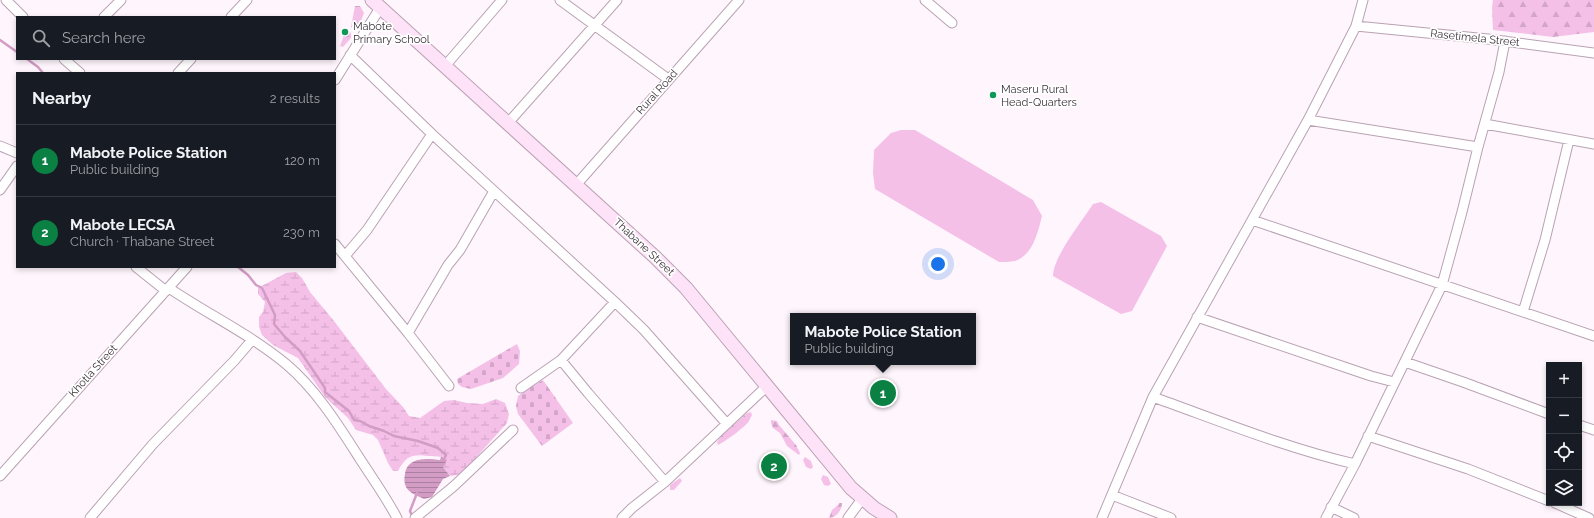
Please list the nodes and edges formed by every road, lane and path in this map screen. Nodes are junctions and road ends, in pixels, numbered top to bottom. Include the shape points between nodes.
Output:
1 (6, 0) edge
2 (121, 0) edge
3 (247, 0) edge
4 (502, 0) edge
5 (560, 0) edge
6 (617, 0) edge
7 (739, 0) edge
8 (1363, 0) edge
9 (927, 1) edge
10 (379, 3) edge
11 (22, 16) edge
12 (105, 16) edge
13 (232, 16) edge
14 (952, 23) dead end
15 (594, 26) junction
16 (1356, 26) junction
17 (1505, 41) junction
18 (1594, 53) edge
19 (350, 55) junction
20 (65, 60) edge
21 (190, 60) edge
22 (445, 66) junction
23 (79, 72) edge
24 (179, 72) edge
25 (336, 78) edge
26 (668, 80) junction
27 (1308, 120) junction
28 (508, 123) junction
29 (1485, 124) junction
30 (432, 134) junction
31 (1569, 140) junction
32 (1594, 144) edge
33 (0, 146) edge
34 (1478, 147) junction
35 (16, 153) edge
36 (16, 167) edge
37 (576, 185) junction
38 (0, 190) edge
39 (494, 191) junction
40 (1252, 220) junction
41 (336, 245) edge
42 (345, 256) junction
43 (137, 268) edge
44 (186, 268) edge
45 (1442, 285) junction
46 (167, 289) junction
47 (615, 302) junction
48 (1523, 312) junction
49 (1197, 316) junction
50 (408, 333) junction
51 (1594, 336) edge
52 (252, 340) junction
53 (561, 360) junction
54 (1405, 362) junction
55 (1394, 382) junction
56 (449, 386) dead end
57 (767, 386) junction
58 (521, 388) dead end
59 (1153, 397) junction
60 (1546, 413) edge
61 (727, 424) junction
62 (1582, 426) edge
63 (513, 430) dead end
64 (1594, 430) edge
65 (1368, 436) junction
66 (1355, 464) junction
67 (0, 476) edge
68 (665, 482) junction
69 (1112, 495) junction
70 (862, 499) junction
71 (1546, 500) edge
72 (1562, 506) edge
73 (1331, 507) junction
74 (90, 518) edge
75 (397, 518) edge
76 (415, 518) edge
77 (622, 518) edge
78 (848, 518) edge
79 (890, 518) edge
80 (1102, 518) edge
81 (1171, 518) edge
82 (1326, 518) edge
83 (1354, 518) edge
84 (1589, 518) edge

1 - 11 street
2 - 12 street
3 - 13 street
4 - 22 street
5 - 15 street
6 - 15 street
7 - 26 street, Rural Road
8 - 16 street
9 - 14 street
10 - 19 street
10 - 22 street, Thabane Street
15 - 26 street
15 - 28 street
16 - 17 street, Rasetimela Street
16 - 27 street
17 - 18 street, Rasetimela Street
17 - 29 street
19 - 25 street
19 - 30 street
20 - 23 street
21 - 24 street
22 - 28 street, Thabane Street
26 - 37 street, Rural Road
27 - 34 street
27 - 40 street
28 - 37 street, Thabane Street
29 - 31 street
29 - 34 street
30 - 39 street
30 - 42 street via 367,230
31 - 32 street
31 - 48 street via 1545,240
33 - 35 street
34 - 45 street
36 - 38 street
37 - 57 street, Thabane Street via 686,288
39 - 47 street
39 - 50 street
40 - 45 street
40 - 49 street
41 - 42 street
42 - 50 street
43 - 46 street
44 - 46 street, Khotla Street
45 - 48 street
45 - 54 street
46 - 52 street
46 - 67 street, Khotla Street
47 - 53 street
47 - 61 street via 644,330
48 - 51 street
49 - 55 street
49 - 59 street
50 - 56 street
52 - 74 street via 153,444
52 - 75 street via 286,364 306,383 344,435
53 - 58 street
53 - 68 street
54 - 55 street
54 - 60 street
55 - 65 street
57 - 61 street
57 - 70 street, Thabane Street
59 - 66 street via 1275,441
59 - 69 street
61 - 68 street
62 - 64 street
63 - 76 street via 454,486
65 - 66 street
65 - 71 street via 1468,469
66 - 73 street
68 - 77 street
69 - 80 street
69 - 81 street
70 - 78 street
70 - 79 street, Thabane Street
72 - 84 street
73 - 82 street
73 - 83 street

